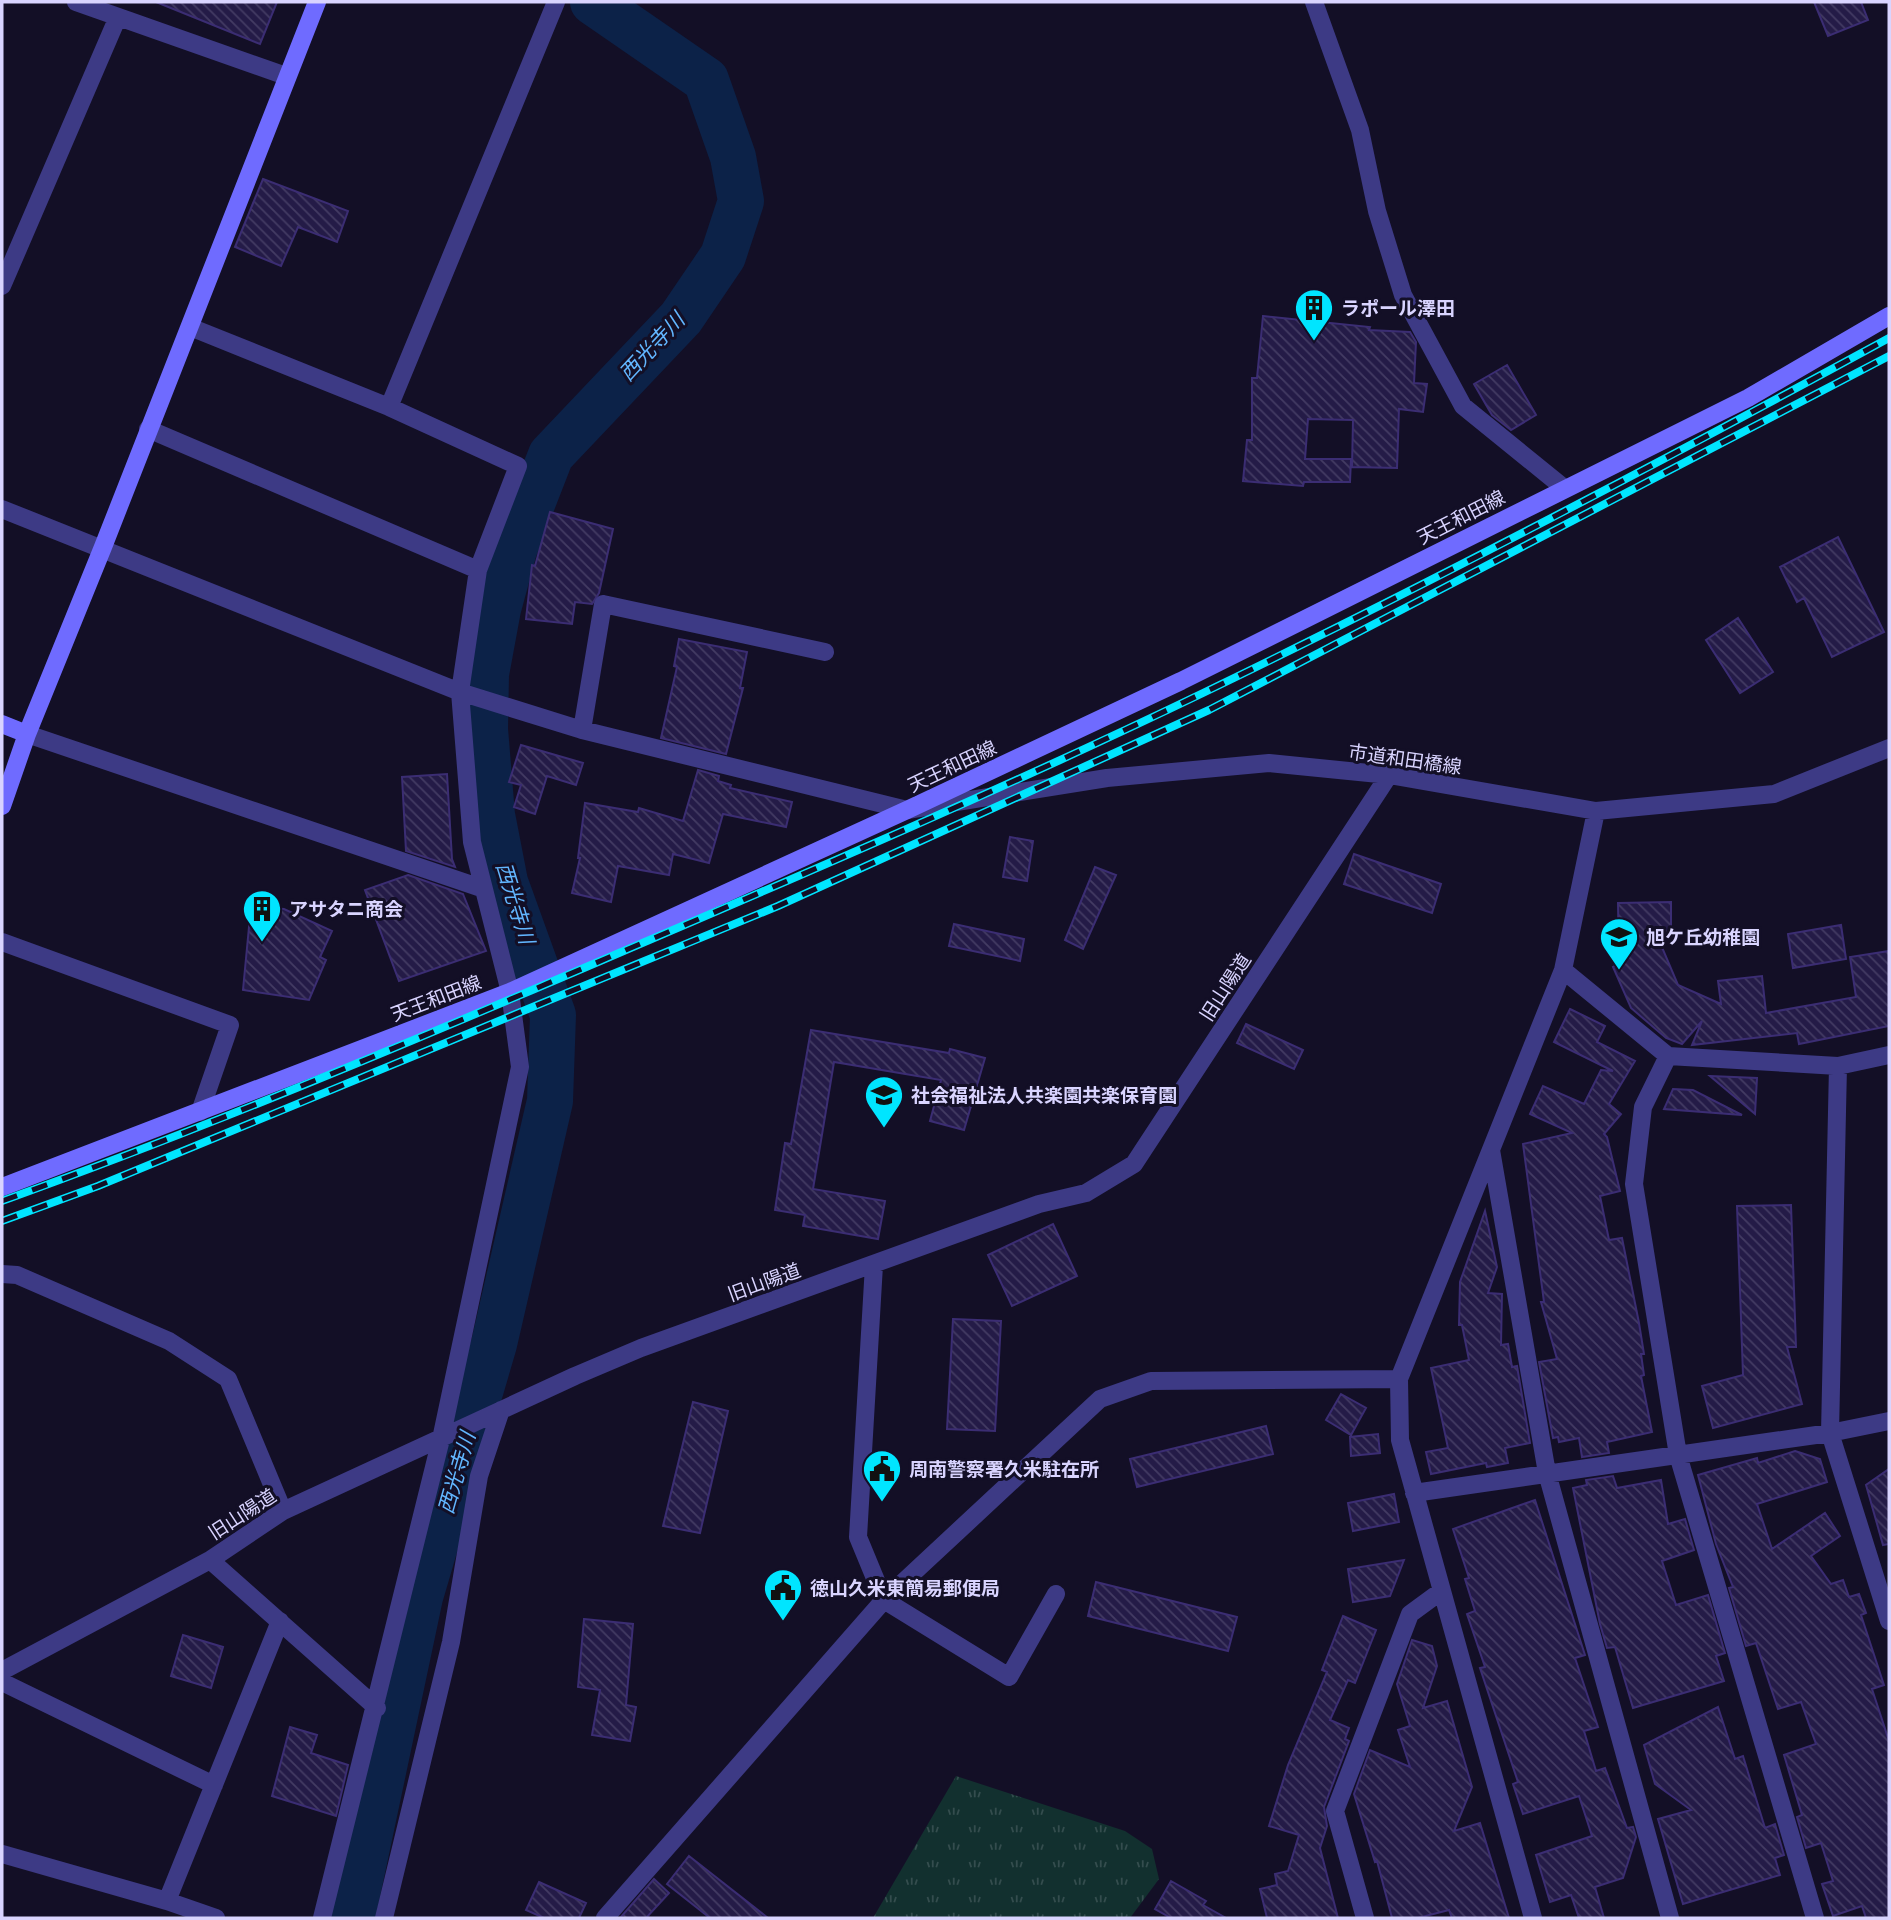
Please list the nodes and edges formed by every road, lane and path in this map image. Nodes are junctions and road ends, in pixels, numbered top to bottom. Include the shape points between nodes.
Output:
1 (76, 2) edge
2 (317, 2) edge
3 (556, 2) edge
4 (1314, 2) edge
5 (117, 19) junction
6 (286, 76) junction
7 (2, 286) edge
8 (1889, 316) edge
9 (190, 327) junction
10 (389, 407) junction
11 (148, 429) junction
12 (1564, 488) junction
13 (2, 509) edge
14 (103, 547) junction
15 (478, 570) junction
16 (825, 652) dead end
17 (460, 692) junction
18 (2, 723) edge
19 (582, 730) junction
20 (27, 734) junction
21 (1889, 748) edge
22 (1389, 775) junction
23 (2, 806) edge
24 (907, 810) junction
25 (1596, 811) junction
26 (484, 889) junction
27 (2, 942) edge
28 (1563, 970) junction
29 (510, 992) junction
30 (1889, 1055) edge
31 (1668, 1056) junction
32 (1838, 1066) junction
33 (200, 1112) junction
34 (1491, 1150) junction
35 (2, 1187) edge
36 (874, 1265) junction
37 (2, 1273) edge
38 (1399, 1380) junction
39 (501, 1410) junction
40 (1889, 1421) edge
41 (1830, 1433) junction
42 (441, 1439) junction
43 (1678, 1455) junction
44 (1547, 1472) junction
45 (1414, 1493) junction
46 (283, 1511) junction
47 (210, 1560) junction
48 (1440, 1591) junction
49 (1056, 1594) dead end
50 (884, 1600) junction
51 (1889, 1621) edge
52 (280, 1622) junction
53 (2, 1671) edge
54 (2, 1682) edge
55 (377, 1708) junction
56 (214, 1785) junction
57 (2, 1854) edge
58 (177, 1909) edge
59 (216, 1918) edge
60 (322, 1918) edge
61 (384, 1918) edge
62 (605, 1918) edge
63 (1364, 1918) edge
64 (1533, 1918) edge
65 (1670, 1918) edge
66 (1815, 1918) edge

1 - 5 street
2 - 6 street
3 - 10 street
4 - 12 street via 1360,130 1377,211 1403,295 1463,406
5 - 6 street
5 - 7 street
6 - 9 street
8 - 12 street, 天王和田線 via 1748,398
9 - 10 street
9 - 11 street
10 - 15 street via 518,466
11 - 14 street
11 - 15 street
12 - 24 street, 天王和田線 via 1181,681
13 - 14 street
14 - 17 street
14 - 20 street
15 - 17 street
16 - 19 street via 603,604
17 - 19 street
17 - 26 street via 472,842
18 - 20 street
19 - 24 street
20 - 23 street
20 - 26 street
21 - 25 street, 市道和田橋線 via 1774,794
22 - 24 street, 市道和田橋線 via 1269,763 1107,778
22 - 25 street, 市道和田橋線
22 - 36 street, 旧山陽道 via 1134,1164 1086,1194 1039,1204
24 - 29 street, 天王和田線
25 - 28 street
26 - 29 street
27 - 33 street via 230,1026
28 - 31 street
28 - 34 street
29 - 33 street, 天王和田線
29 - 42 street via 520,1067
30 - 32 street
31 - 32 street
31 - 43 street via 1643,1107 1634,1184
32 - 41 street
33 - 35 street, 天王和田線
34 - 38 street
34 - 44 street
36 - 39 street, 旧山陽道 via 641,1348
36 - 50 street via 858,1537
37 - 46 street via 17,1275 169,1341 228,1379
38 - 45 street via 1400,1440
38 - 50 street via 1151,1381 1100,1399
39 - 42 street, 旧山陽道
39 - 61 street via 479,1476 451,1642
40 - 41 street
41 - 43 street
41 - 51 street
42 - 46 street, 旧山陽道
42 - 55 street
43 - 44 street
43 - 66 street
44 - 45 street
44 - 65 street
45 - 48 street
46 - 47 street, 旧山陽道
47 - 52 street
47 - 53 street, 旧山陽道
48 - 63 street via 1410,1614 1335,1811
48 - 64 street
49 - 50 street via 1009,1677
50 - 62 street
52 - 55 street
52 - 56 street
54 - 56 street
55 - 60 street
56 - 58 street
57 - 58 street
58 - 59 street

